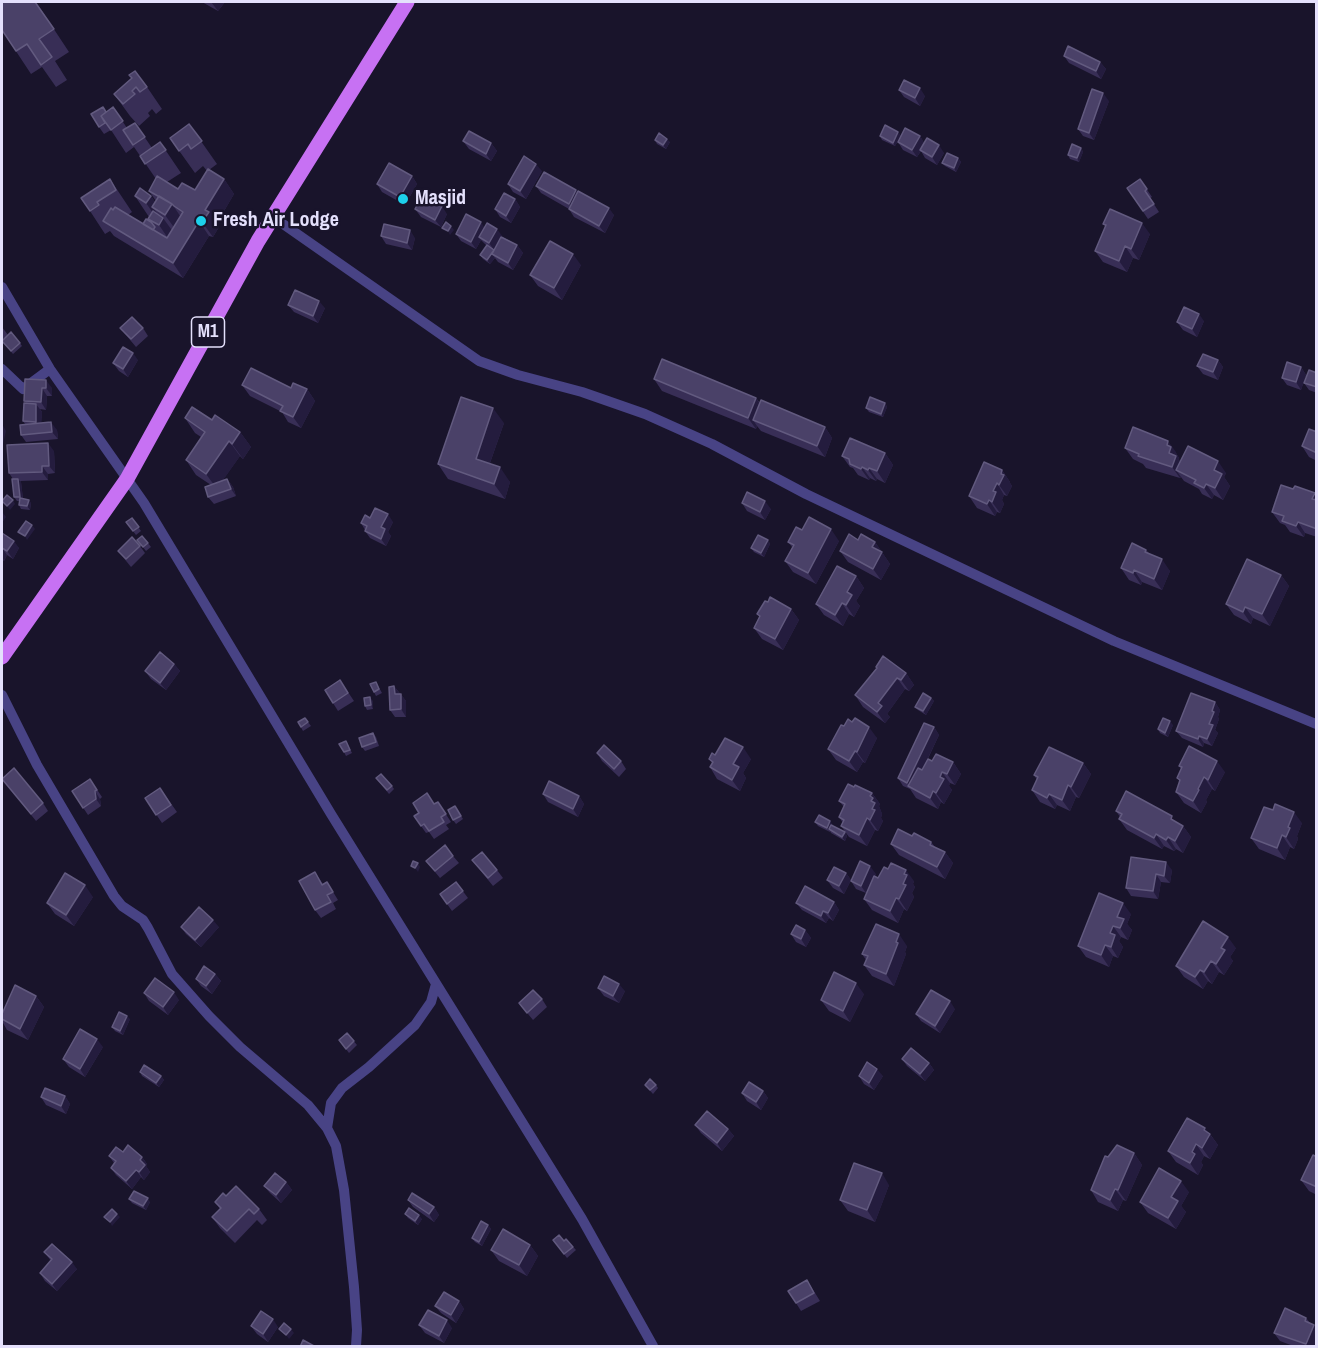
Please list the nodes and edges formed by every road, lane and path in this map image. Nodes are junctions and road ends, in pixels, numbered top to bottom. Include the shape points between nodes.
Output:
1 (407, 2) edge
2 (273, 216) junction
3 (2, 287) edge
4 (2, 369) edge
5 (50, 369) junction
6 (127, 479) junction
7 (2, 657) edge
8 (2, 694) edge
9 (1317, 724) edge
10 (436, 984) junction
11 (327, 1128) junction
12 (356, 1347) edge
13 (653, 1347) edge

1 - 2 main road, M1
2 - 6 main road, M1
2 - 9 street via 479,361 645,414 1114,641
3 - 5 street
4 - 5 street via 23,389
5 - 6 street
6 - 7 main road, M1
6 - 10 street
8 - 11 street via 37,765 114,897 142,920 172,974 209,1016 308,1105
10 - 11 street via 431,1002 415,1025 342,1088 331,1103
10 - 13 street via 582,1220
11 - 12 street via 336,1146 344,1190

